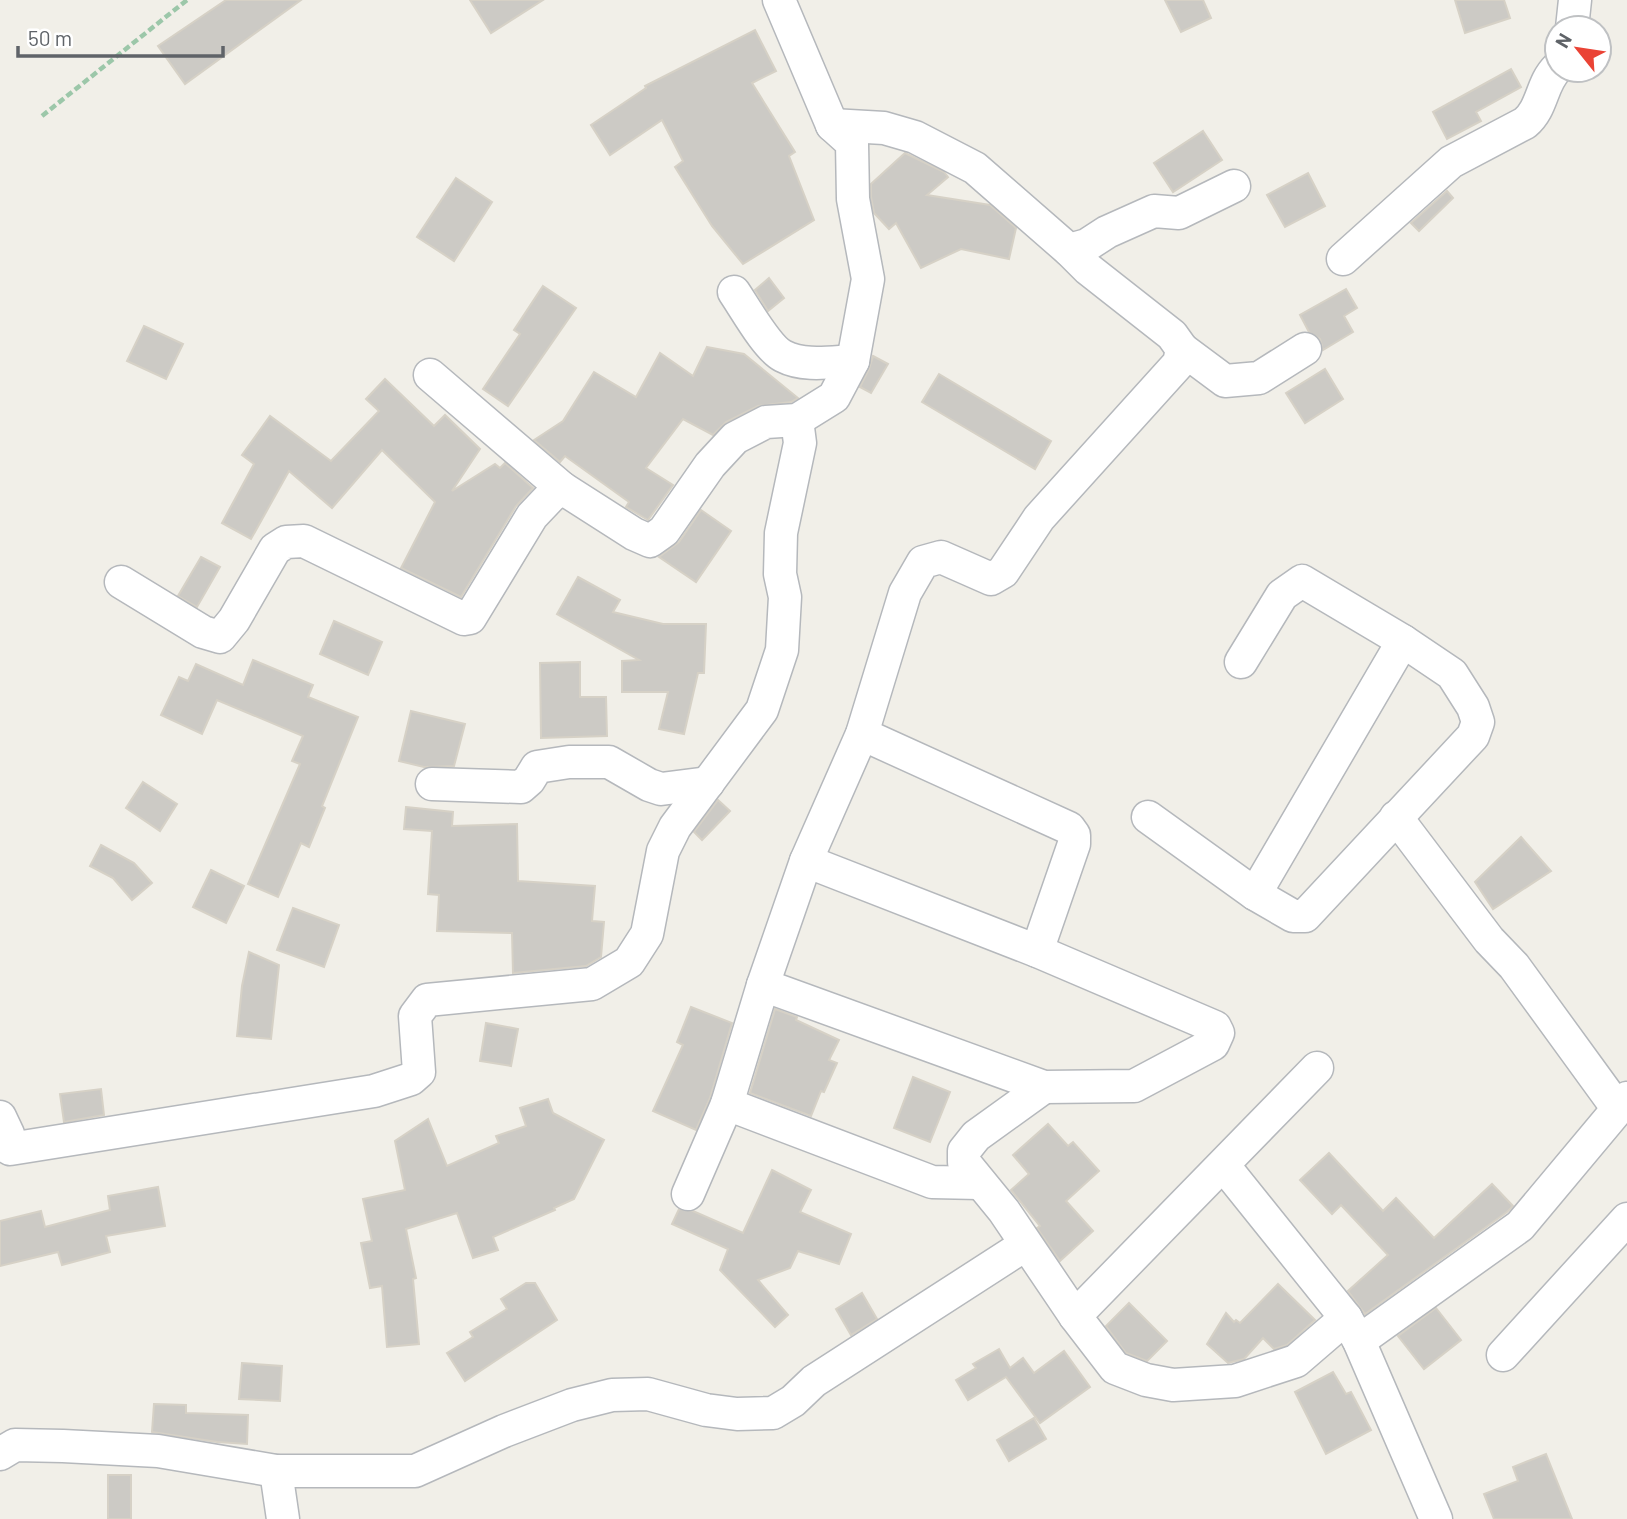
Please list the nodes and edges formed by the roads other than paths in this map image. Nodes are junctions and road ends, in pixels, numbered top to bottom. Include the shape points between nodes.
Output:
1 (779, 0) edge
2 (1547, 84) edge
3 (832, 125) junction
4 (1234, 186) dead end
5 (1069, 250) junction
6 (1343, 260) dead end
7 (734, 292) dead end
8 (1182, 349) junction
9 (1305, 349) dead end
10 (853, 361) junction
11 (430, 375) dead end
12 (797, 420) junction
13 (562, 488) junction
14 (121, 582) dead end
15 (1403, 641) junction
16 (1241, 662) dead end
17 (862, 734) junction
18 (708, 783) junction
19 (432, 784) dead end
20 (1148, 817) dead end
21 (1396, 817) junction
22 (806, 861) junction
23 (1255, 894) junction
24 (1037, 951) junction
25 (763, 985) junction
26 (1317, 1068) dead end
27 (1044, 1087) junction
28 (1622, 1103) edge
29 (727, 1104) junction
30 (0, 1117) edge
31 (5, 1159) edge
32 (1224, 1166) junction
33 (979, 1183) junction
34 (688, 1194) dead end
35 (1627, 1219) edge
36 (1025, 1245) junction
37 (1075, 1316) junction
38 (1352, 1330) junction
39 (1503, 1355) dead end
40 (0, 1454) edge
41 (276, 1471) junction
42 (283, 1519) edge
43 (1436, 1519) edge

1 - 3 street
2 - 6 street via 1535,115 1451,162
3 - 5 street via 884,128 915,136 975,168
3 - 10 street via 852,143 853,199 868,279
4 - 5 street via 1179,213 1154,211
5 - 8 street via 1172,335
7 - 10 street via 758,330 782,356 813,363
8 - 9 street via 1225,381 1259,378
8 - 17 street via 1180,363 1039,518 1003,572 991,579 941,557 923,562 905,593
10 - 12 street via 834,397
11 - 13 street
12 - 13 street via 766,422 734,438 664,531 650,541
12 - 18 street via 800,443 781,533 782,650 762,710
13 - 14 street via 532,516 470,618 304,541 286,542 275,549 220,637 203,632
15 - 16 street via 1302,581 1282,595
15 - 21 street via 1452,674 1478,722 1472,736
15 - 23 street
17 - 22 street
17 - 24 street via 1069,828 1074,844
18 - 19 street via 661,789 609,762 569,762 537,767 521,788
18 - 31 street via 663,851 647,934 629,962 592,984 427,1000 415,1016 419,1072 374,1091
20 - 23 street
21 - 23 street via 1305,916 1293,916
21 - 28 street
22 - 24 street
22 - 25 street
24 - 27 street via 1215,1027 1218,1033 1213,1044 1134,1086
25 - 27 street
25 - 29 street
26 - 32 street
27 - 33 street via 976,1136 964,1152 964,1162
28 - 38 street via 1520,1226
29 - 33 street via 932,1182
29 - 34 street
30 - 31 street via 8,1134
32 - 37 street
32 - 38 street
33 - 36 street
35 - 39 street
36 - 37 street
36 - 41 street via 814,1381 773,1413 706,1410 648,1394 612,1395 504,1431 415,1471
37 - 38 street via 1115,1368 1173,1385 1235,1381 1296,1361
38 - 43 street
40 - 41 street via 15,1445 144,1450
41 - 42 street

